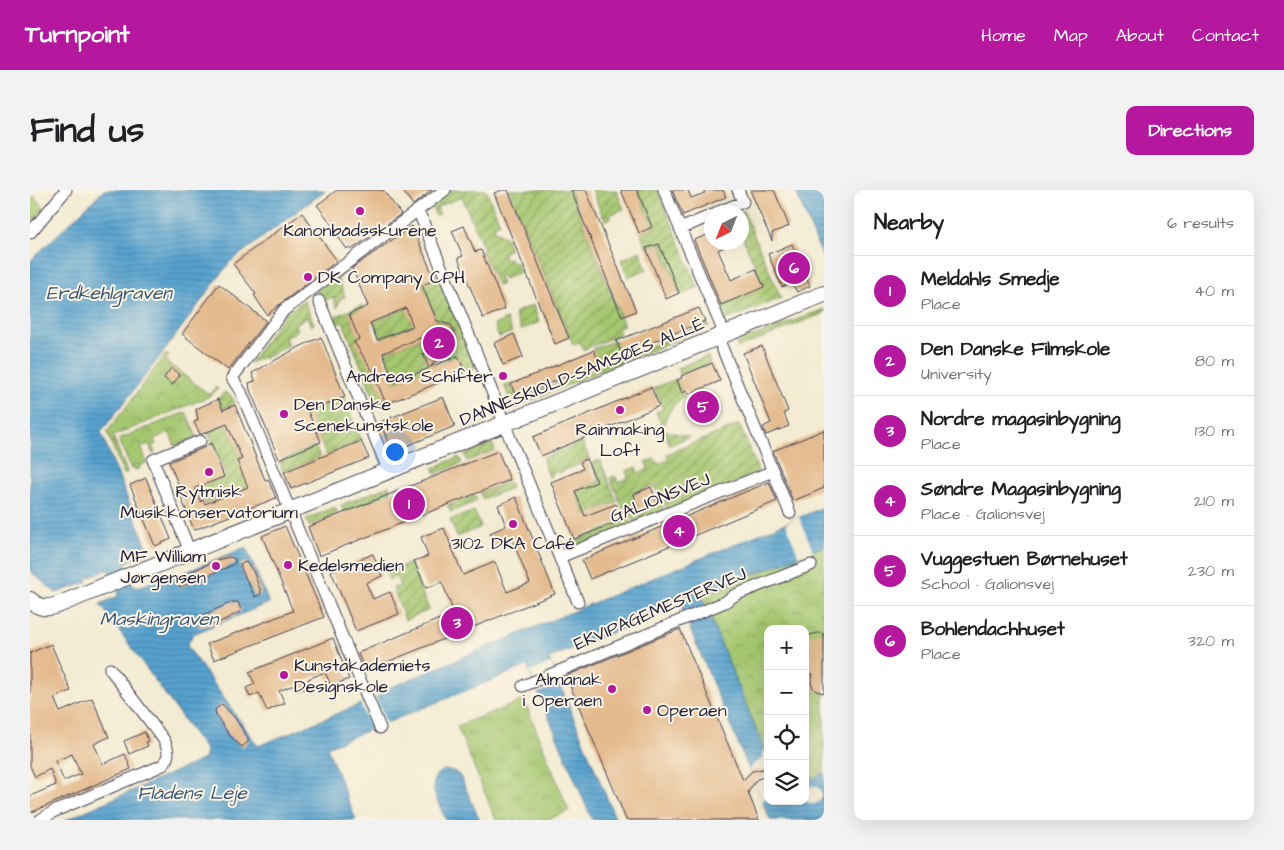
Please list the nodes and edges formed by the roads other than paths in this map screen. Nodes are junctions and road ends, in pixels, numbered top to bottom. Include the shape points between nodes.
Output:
1 (66, 190) edge
2 (445, 190) edge
3 (664, 190) edge
4 (738, 190) edge
5 (736, 205) edge
6 (418, 210) junction
7 (704, 219) edge
8 (680, 229) junction
9 (30, 233) edge
10 (824, 294) edge
11 (319, 301) dead end
12 (722, 336) junction
13 (504, 425) junction
14 (200, 441) dead end
15 (773, 471) junction
16 (389, 472) junction
17 (290, 512) junction
18 (790, 513) dead end
19 (190, 552) junction
20 (560, 557) junction
21 (811, 565) dead end
22 (578, 602) dead end
23 (31, 604) edge
24 (110, 669) dead end
25 (526, 685) dead end
26 (380, 728) dead end
27 (40, 820) edge

1 - 9 street
2 - 6 street
3 - 8 street
4 - 5 street via 743,202
6 - 13 street
6 - 17 street via 284,310 232,378 241,392
7 - 8 street
8 - 12 street
10 - 12 street, DANNESKIOLD-SAMSØES ALLÉ
11 - 16 street
12 - 13 street, DANNESKIOLD-SAMSØES ALLÉ
12 - 15 street
13 - 16 street, DANNESKIOLD-SAMSØES ALLÉ
13 - 20 street
14 - 19 street via 153,460
15 - 18 street
15 - 20 street, GALIONSVEJ
16 - 17 street, DANNESKIOLD-SAMSØES ALLÉ
17 - 19 street, DANNESKIOLD-SAMSØES ALLÉ
17 - 26 street
19 - 23 street, DANNESKIOLD-SAMSØES ALLÉ via 50,608
20 - 22 street
21 - 25 street, EKVIPAGEMESTERVEJ
24 - 27 street via 164,740 169,756 163,765 55,810

